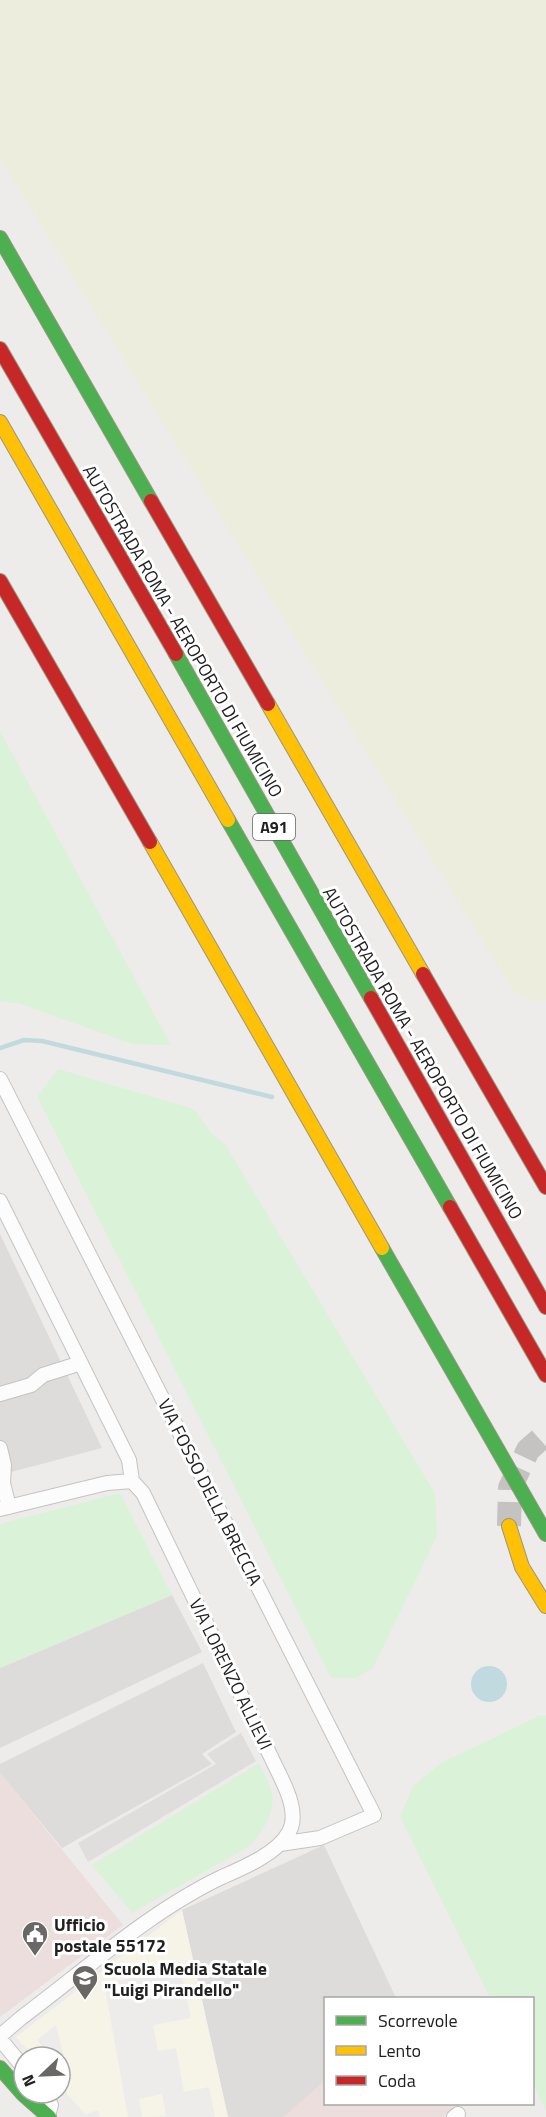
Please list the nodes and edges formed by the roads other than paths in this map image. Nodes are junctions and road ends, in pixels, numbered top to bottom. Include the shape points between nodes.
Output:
1 (0, 238) edge
2 (0, 349) edge
3 (0, 422) edge
4 (0, 580) edge
5 (0, 1079) edge
6 (546, 1187) edge
7 (0, 1201) edge
8 (546, 1307) edge
9 (81, 1363) junction
10 (546, 1375) edge
11 (0, 1394) edge
12 (0, 1448) edge
13 (1, 1481) edge
14 (132, 1481) junction
15 (4, 1508) edge
16 (508, 1526) tunnel mouth
17 (546, 1534) edge
18 (546, 1605) edge
19 (280, 1844) junction
20 (0, 2038) edge
21 (12, 2053) edge
22 (0, 2068) edge
23 (12, 2081) edge
24 (36, 2105) edge
25 (49, 2116) edge

1 - 6 main road
2 - 8 main road, AUTOSTRADA ROMA - AEROPORTO DI FIUMICINO / A91
3 - 10 main road, A91
4 - 17 main road
5 - 19 street, VIA FOSSO DELLA BRECCIA via 374,1815 320,1838
7 - 9 street, VIA LORENZO ALLIEVI
9 - 11 street
9 - 14 street, VIA LORENZO ALLIEVI via 129,1460
12 - 13 street via 4,1465
13 - 15 street
14 - 15 street
14 - 19 street, VIA LORENZO ALLIEVI via 143,1493 281,1779 293,1817 289,1833
16 - 18 main road via 522,1567
19 - 20 street, VIA LORENZO ALLIEVI via 253,1863 169,1907
20 - 21 street, VIA LORENZO ALLIEVI
22 - 23 main road
24 - 25 main road

